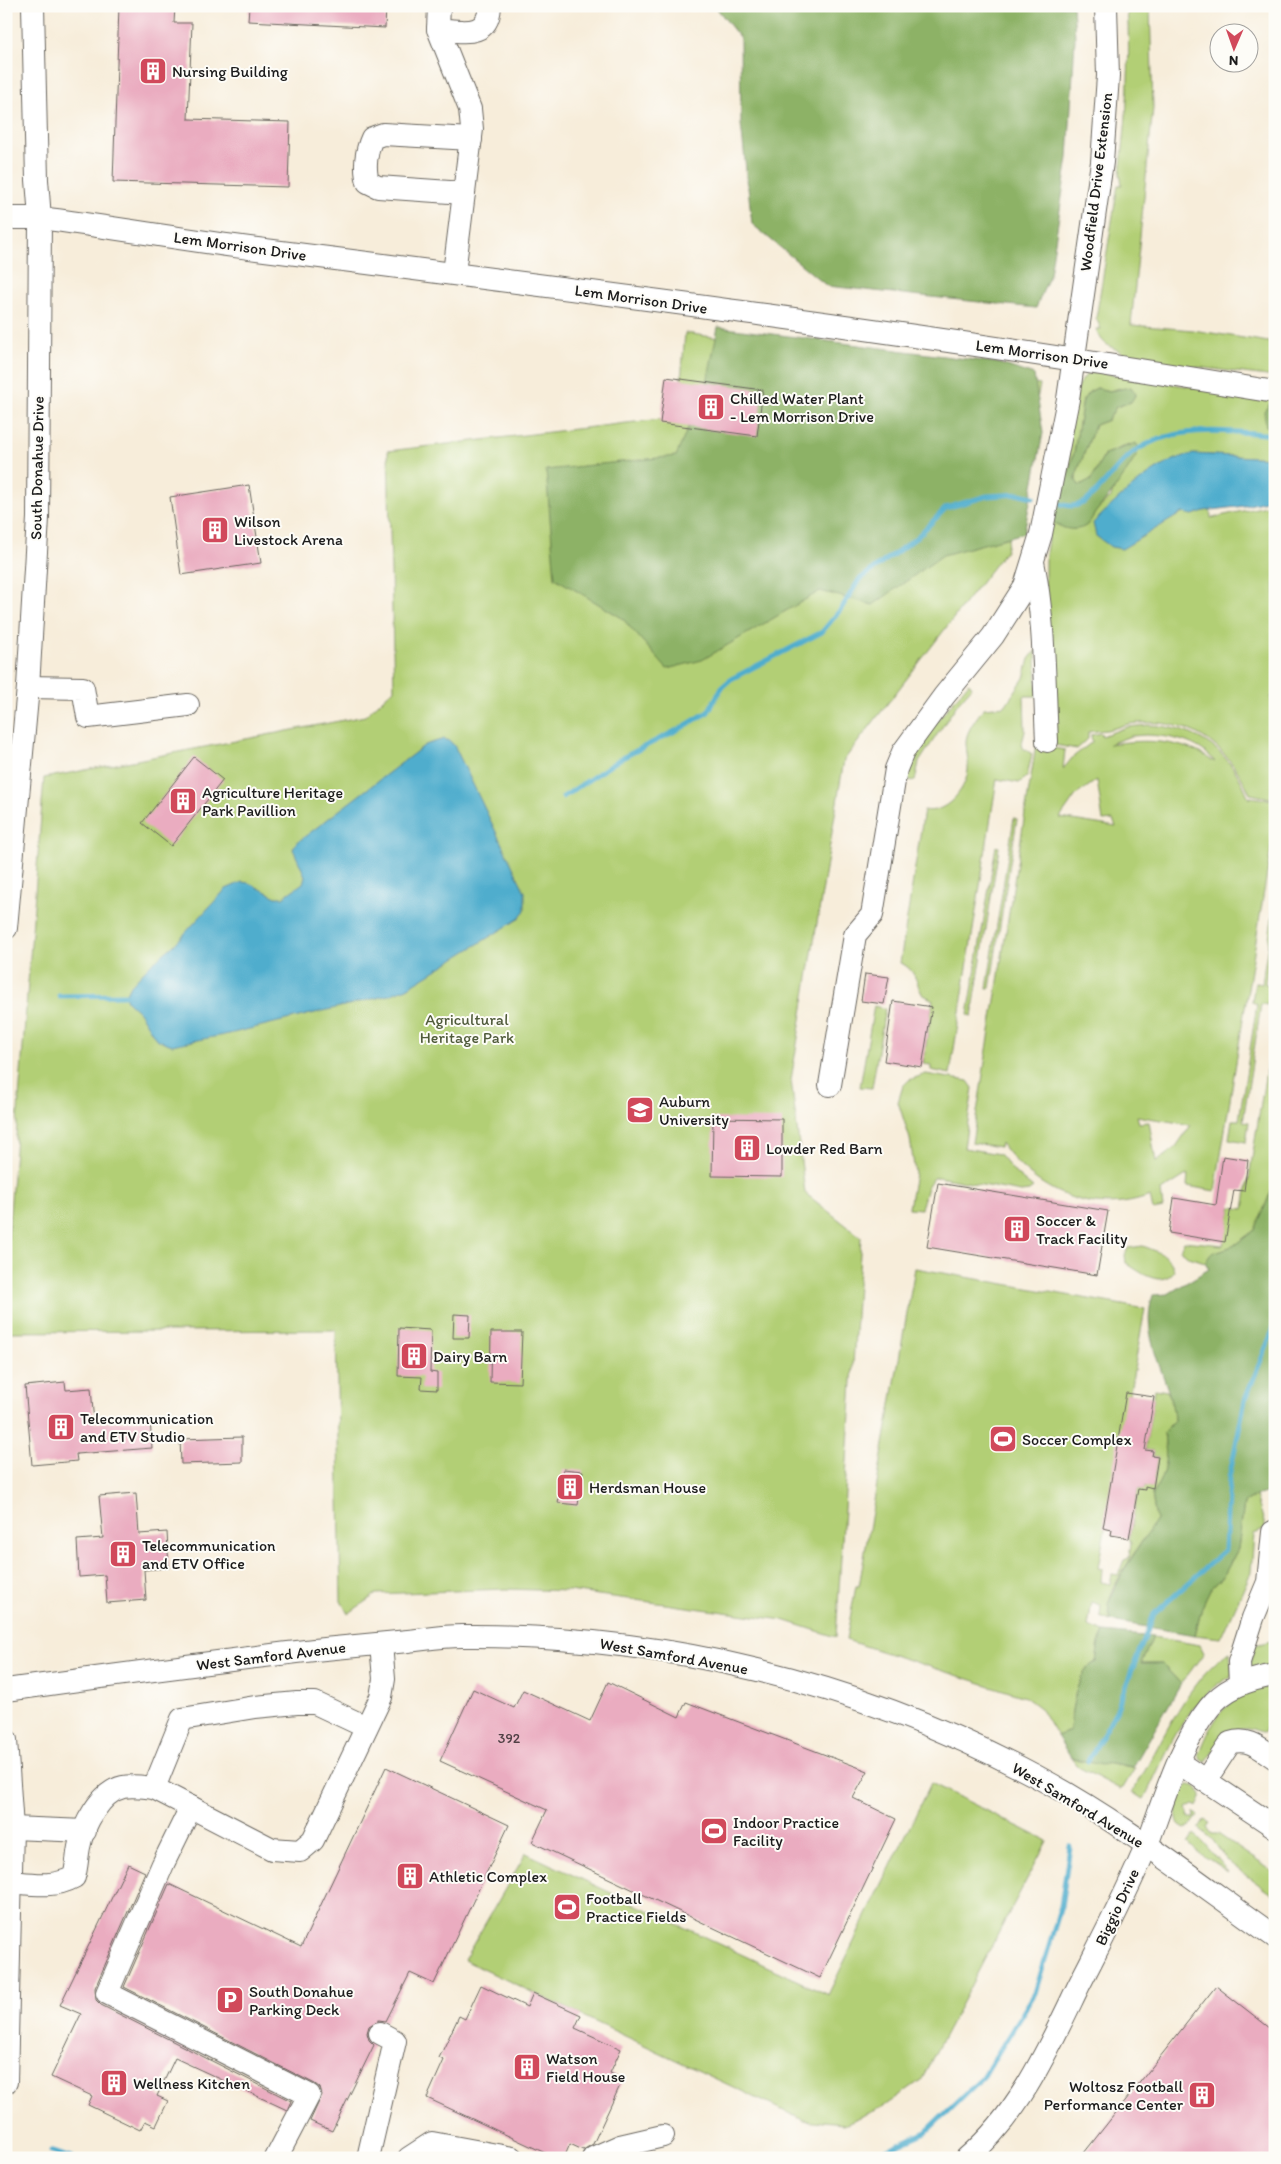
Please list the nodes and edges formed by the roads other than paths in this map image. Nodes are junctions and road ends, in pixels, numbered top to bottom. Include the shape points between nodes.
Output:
1 (33, 6) edge
2 (439, 6) edge
3 (490, 6) edge
4 (1106, 6) edge
5 (438, 29) junction
6 (471, 139) junction
7 (464, 193) junction
8 (6, 218) edge
9 (40, 218) junction
10 (454, 273) junction
11 (1073, 358) junction
12 (1275, 392) edge
13 (1032, 561) junction
14 (28, 687) junction
15 (188, 704) dead end
16 (1047, 741) dead end
17 (6, 928) edge
18 (830, 1085) dead end
19 (1275, 1531) edge
20 (382, 1644) junction
21 (1275, 1675) edge
22 (1240, 1684) junction
23 (6, 1690) edge
24 (366, 1727) junction
25 (6, 1740) edge
26 (1275, 1758) edge
27 (1179, 1764) junction
28 (1205, 1781) junction
29 (154, 1788) junction
30 (191, 1807) junction
31 (1275, 1827) edge
32 (12, 1828) junction
33 (84, 1832) junction
34 (1146, 1845) junction
35 (11, 1882) junction
36 (1275, 1937) edge
37 (380, 2033) dead end
38 (6, 2082) edge
39 (663, 2136) dead end
40 (276, 2158) edge
41 (368, 2158) edge
42 (409, 2158) edge
43 (513, 2158) edge
44 (593, 2158) edge
45 (967, 2158) edge

1 - 9 street, South Donahue Drive
2 - 5 street
3 - 5 street via 484,26 478,29
4 - 11 street, Woodfield Drive Extension via 1108,76 1102,162
5 - 6 street via 470,109
6 - 7 street
6 - 7 street via 383,134 372,138 368,147 366,174 368,182 378,187
7 - 10 street
8 - 9 street, Lem Morrison Drive
9 - 10 street, Lem Morrison Drive
9 - 14 street, South Donahue Drive via 38,518
10 - 11 street, Lem Morrison Drive
11 - 12 street, Lem Morrison Drive
11 - 13 street, Woodfield Drive Extension via 1041,534
13 - 16 street via 1042,625
13 - 18 street, Woodfield Drive Extension via 1025,586 993,636 903,752 896,769 872,915 855,935
14 - 15 street via 83,688 88,717
14 - 17 street, South Donahue Drive
19 - 22 street via 1268,1582 1239,1662
20 - 23 street, West Samford Avenue via 205,1663
20 - 24 street via 384,1679 381,1696
20 - 34 street, West Samford Avenue via 458,1636 582,1640 710,1659 826,1688 953,1736 1035,1776
21 - 22 street, Biggio Drive
22 - 27 street, Biggio Drive via 1209,1707 1186,1745
24 - 29 street via 315,1703 182,1718
24 - 30 street via 313,1840 300,1851 272,1849
25 - 32 street
26 - 28 street via 1250,1742 1230,1743
27 - 28 street
27 - 34 street, Biggio Drive
28 - 31 street
29 - 30 street
29 - 33 street via 122,1787 111,1792 99,1805
30 - 40 street via 107,1993 309,2095
32 - 33 street
32 - 35 street
33 - 35 street via 74,1877 63,1883 41,1885
34 - 36 street, West Samford Avenue
34 - 45 street, Biggio Drive via 1053,2041 1022,2095 982,2145
35 - 38 street
37 - 41 street via 394,2041
39 - 44 street via 620,2146
42 - 43 street via 432,2144

